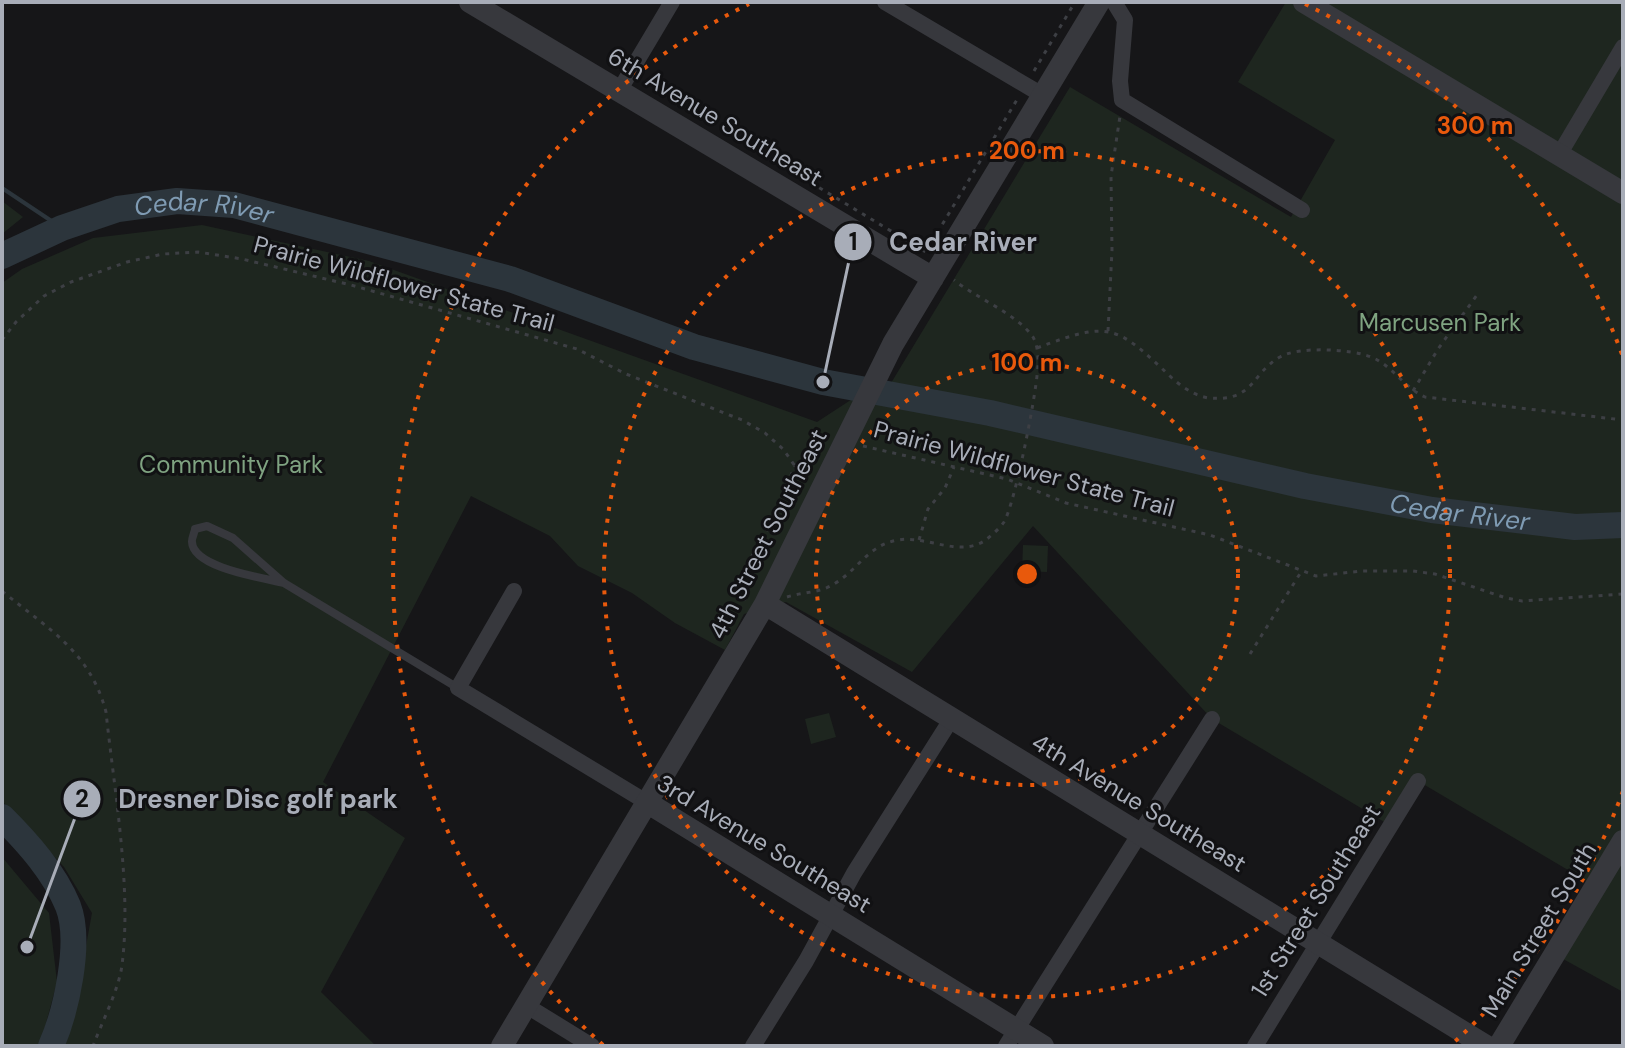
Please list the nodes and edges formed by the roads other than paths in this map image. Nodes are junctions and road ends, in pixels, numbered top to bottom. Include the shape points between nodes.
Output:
1 (470, 2) edge
2 (672, 2) edge
3 (885, 2) edge
4 (1099, 2) edge
5 (1114, 2) edge
6 (1304, 2) edge
7 (1623, 47) edge
8 (619, 91) junction
9 (1035, 91) junction
10 (1559, 155) junction
11 (1623, 193) edge
12 (1302, 210) dead end
13 (934, 265) junction
14 (284, 583) junction
15 (514, 591) dead end
16 (765, 604) junction
17 (458, 688) junction
18 (952, 718) junction
19 (1212, 719) dead end
20 (1418, 781) dead end
21 (648, 803) junction
22 (1139, 833) junction
23 (1623, 841) edge
24 (831, 915) junction
25 (1319, 943) junction
26 (527, 1006) junction
27 (1011, 1038) edge
28 (502, 1046) edge
29 (592, 1046) edge
30 (753, 1046) edge
31 (1043, 1046) edge
32 (1255, 1046) edge
33 (1486, 1046) edge
34 (1499, 1046) edge

1 - 8 street, 6th Avenue Southeast
2 - 8 street
3 - 9 street
4 - 9 street, 4th Street Southeast
5 - 12 street via 1125,20 1122,100
6 - 10 street
7 - 10 street
8 - 13 street, 6th Avenue Southeast
9 - 13 street, 4th Street Southeast
10 - 11 street
13 - 16 street, 4th Street Southeast via 835,452
14 - 14 lane via 233,538 207,526 195,529 195,552 211,564
14 - 17 lane
15 - 17 street
16 - 18 street, 4th Avenue Southeast
16 - 21 street, 4th Street Southeast
17 - 21 street, 3rd Avenue Southeast
18 - 22 street, 4th Avenue Southeast
18 - 24 street
19 - 22 street
20 - 25 street, 1st Street Southeast
21 - 24 street, 3rd Avenue Southeast
21 - 26 street, 4th Street Southeast
22 - 25 street, 4th Avenue Southeast
22 - 27 street
23 - 34 street, Main Street South
24 - 27 street, 3rd Avenue Southeast
24 - 30 street
25 - 32 street, 1st Street Southeast
25 - 33 street, 4th Avenue Southeast
26 - 28 street, 4th Street Southeast
26 - 29 street
27 - 31 street, 3rd Avenue Southeast

